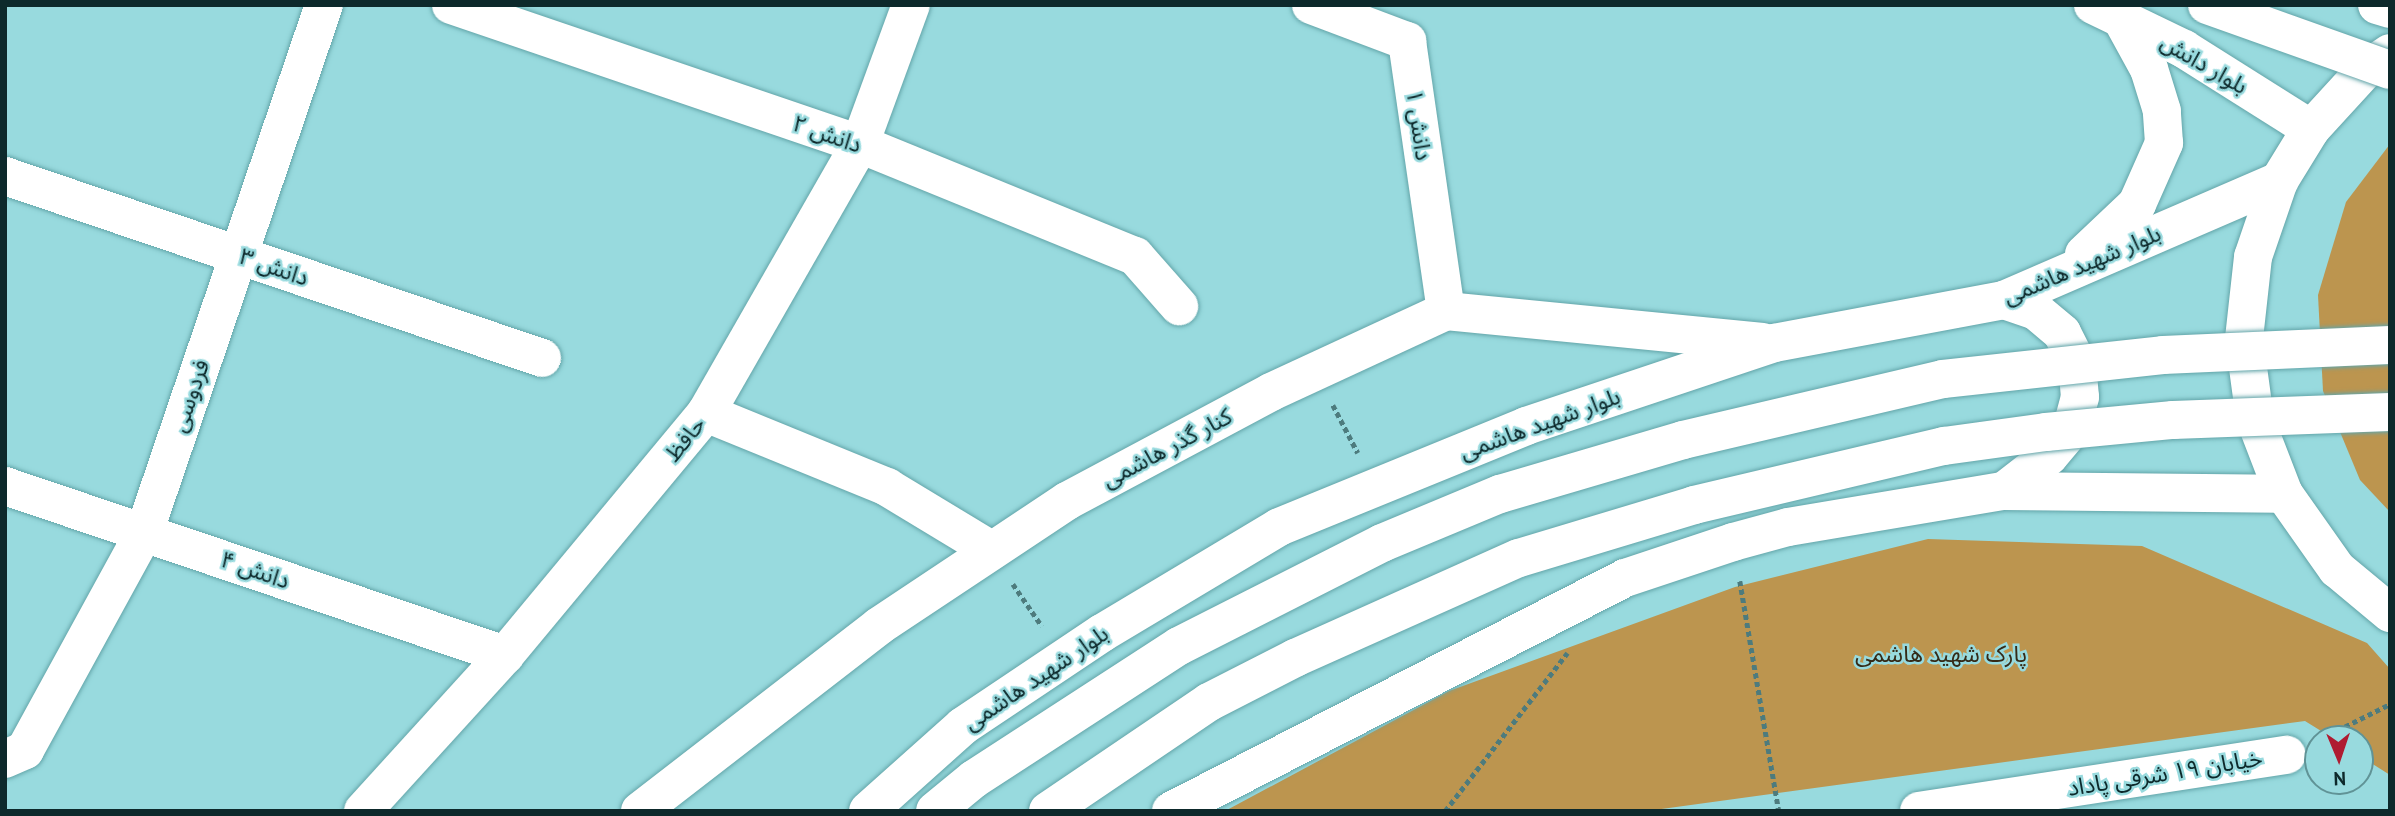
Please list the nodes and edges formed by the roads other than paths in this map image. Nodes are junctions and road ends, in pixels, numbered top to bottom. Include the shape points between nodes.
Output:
1 (324, 5) edge
2 (451, 5) edge
3 (911, 5) edge
4 (1311, 5) edge
5 (2207, 5) edge
6 (2377, 5) edge
7 (2390, 9) edge
8 (2107, 12) edge
9 (2390, 53) edge
10 (2390, 70) edge
11 (2311, 129) junction
12 (860, 144) junction
13 (5, 176) edge
14 (2280, 181) junction
15 (239, 255) junction
16 (2044, 283) junction
17 (2004, 300) junction
18 (1179, 306) dead end
19 (1446, 311) junction
20 (1774, 343) junction
21 (2390, 345) edge
22 (542, 358) dead end
23 (2390, 412) edge
24 (706, 413) junction
25 (5, 486) edge
26 (2004, 491) junction
27 (2284, 494) junction
28 (144, 533) junction
29 (990, 550) junction
30 (2390, 613) edge
31 (505, 655) junction
32 (2303, 747) edge
33 (5, 759) edge
34 (363, 811) edge
35 (640, 811) edge
36 (868, 811) edge
37 (935, 811) edge
38 (1048, 811) edge
39 (1171, 811) edge
40 (1919, 811) edge

1 - 15 main road, فردوسی
2 - 12 main road, دانش ۲
3 - 12 main road, حافظ
4 - 19 main road, دانش ۱ via 1407,41
5 - 10 main road, bridge
6 - 7 main road
8 - 11 main road, بلوار دانش via 2184,49
8 - 16 main road via 2149,69 2162,111 2164,143 2137,204 2112,232
9 - 11 main road via 2366,69
11 - 14 main road
12 - 18 main road, دانش ۲ via 1135,257
12 - 24 main road, حافظ
13 - 15 main road, دانش ۳
14 - 16 main road, بلوار شهید هاشمی
14 - 27 main road via 2253,257 2244,338 2255,419
15 - 22 main road, دانش ۳
15 - 28 main road, فردوسی
16 - 17 main road, بلوار شهید هاشمی
17 - 20 main road, بلوار شهید هاشمی
17 - 26 main road via 2036,311 2062,333 2077,363 2080,397 2071,429 2049,456
19 - 20 main road
19 - 29 main road, کنار گذر هاشمی via 1316,372 1066,501
20 - 36 main road, بلوار شهید هاشمی via 1526,426 1279,527 962,726
21 - 37 main road, bridge via 2163,355 1943,379 1683,440 1500,494 1382,543 1179,646 974,779
23 - 38 main road, bridge via 2173,420 2046,432 1944,446 1694,505 1519,558 1307,652 1209,702
24 - 29 main road via 887,487
24 - 31 main road, حافظ
25 - 28 main road, دانش ۴
26 - 27 main road
26 - 39 main road via 1801,525 1625,578
27 - 30 main road via 2337,569
28 - 31 main road, دانش ۴
28 - 33 main road, فردوسی via 25,750
29 - 35 main road, کنار گذر هاشمی via 737,731
31 - 34 main road, حافظ
32 - 40 main road, خیابان ۱۹ شرقی پاداد

